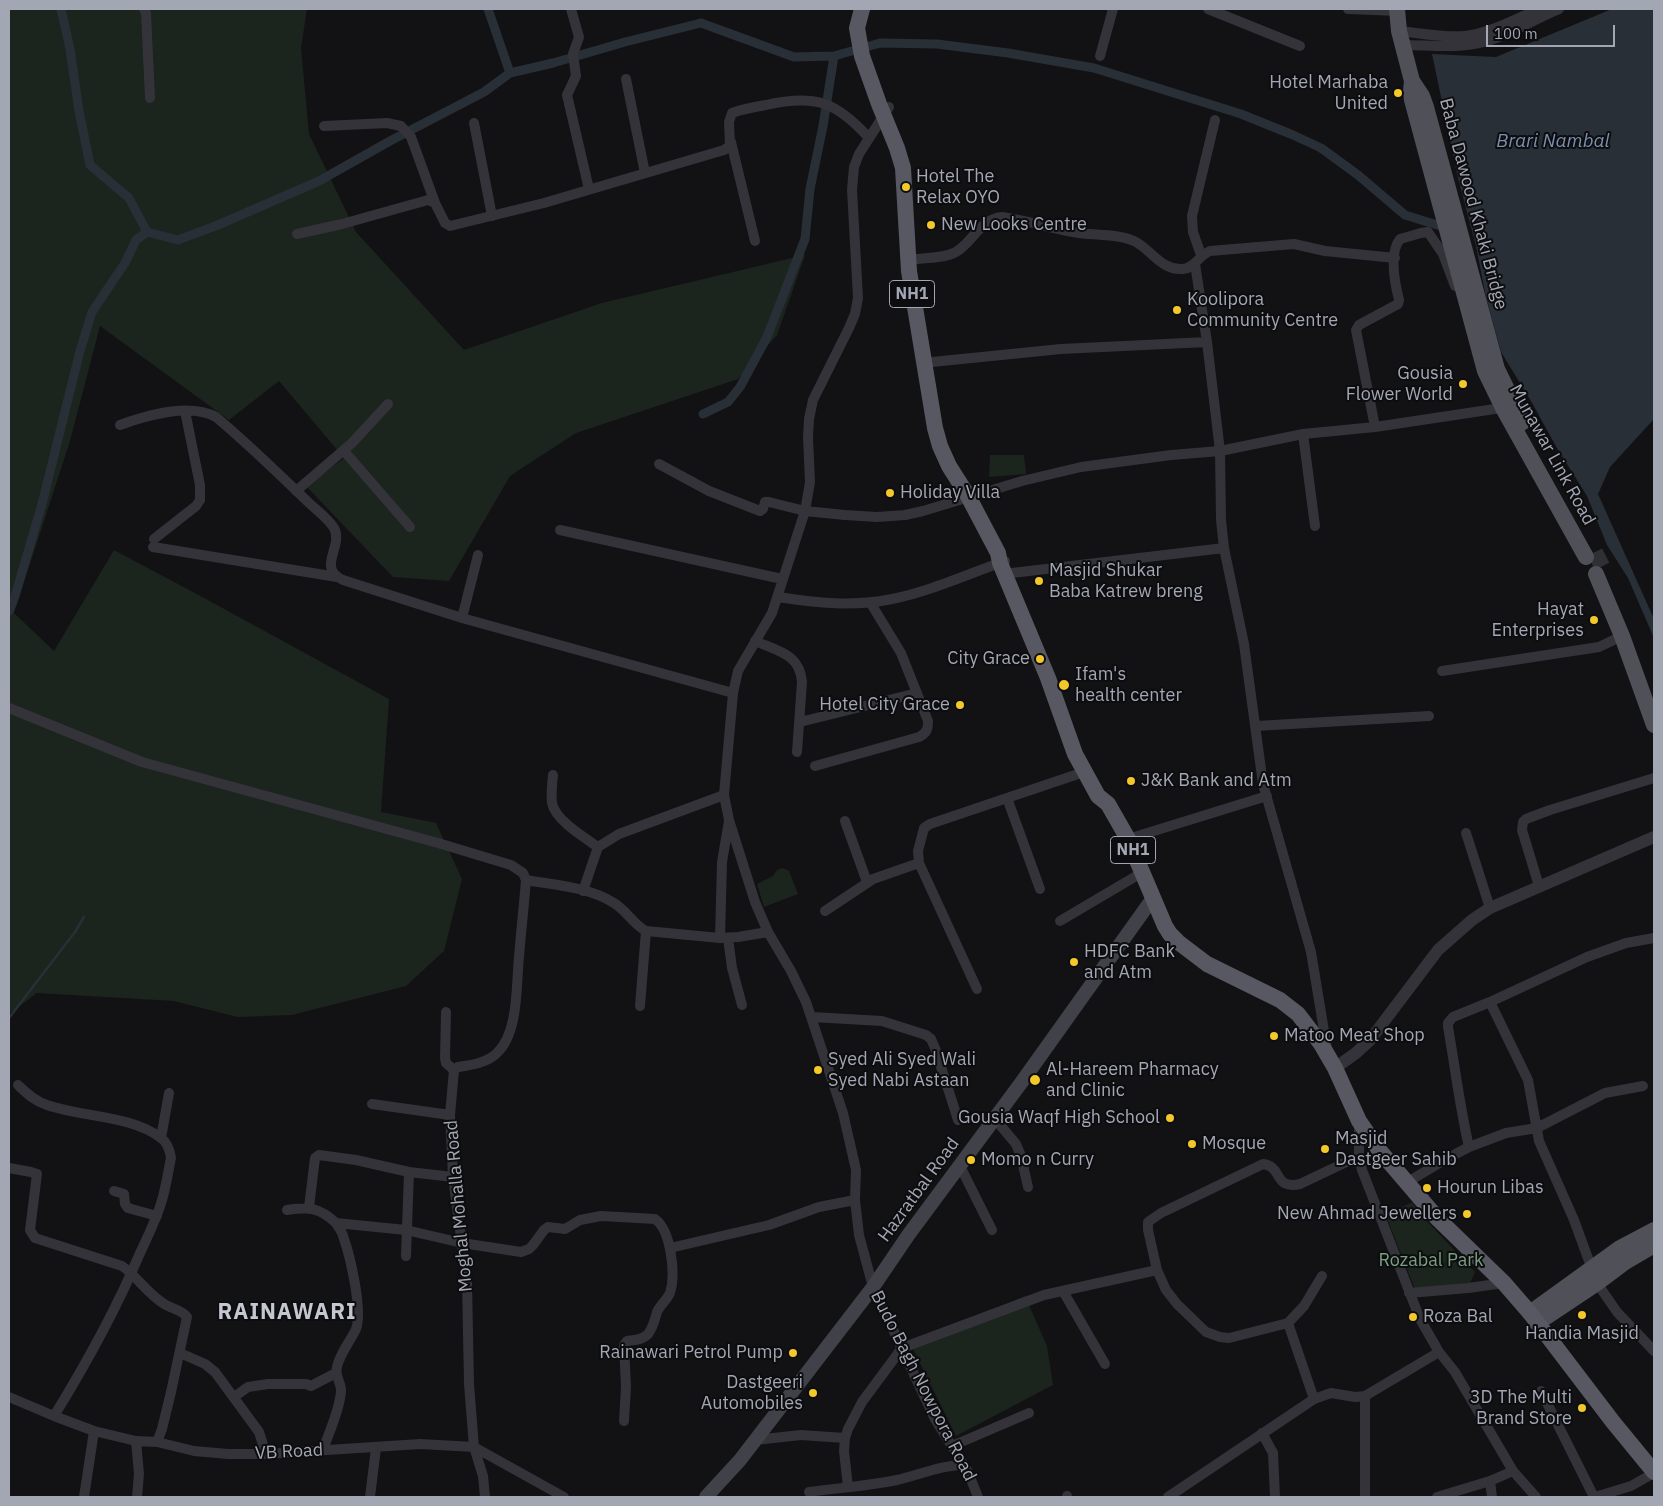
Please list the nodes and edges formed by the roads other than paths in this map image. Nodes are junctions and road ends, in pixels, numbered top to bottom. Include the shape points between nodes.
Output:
1 (144, 9) edge
2 (571, 9) edge
3 (862, 9) edge
4 (869, 9) edge
5 (1113, 9) edge
6 (1208, 9) edge
7 (1348, 9) edge
8 (1398, 9) edge
9 (1539, 9) edge
10 (1559, 9) edge
11 (861, 25) junction
12 (1401, 38) junction
13 (1300, 46) dead end
14 (1100, 56) dead end
15 (626, 78) dead end
16 (150, 98) dead end
17 (885, 107) junction
18 (1215, 120) dead end
19 (474, 123) dead end
20 (324, 126) dead end
21 (869, 138) junction
22 (731, 142) junction
23 (645, 173) junction
24 (589, 189) junction
25 (435, 203) junction
26 (492, 216) junction
27 (297, 234) dead end
28 (755, 241) dead end
29 (1395, 258) junction
30 (917, 259) junction
31 (1198, 260) junction
32 (1207, 342) junction
33 (932, 362) junction
34 (1490, 373) junction
35 (388, 404) dead end
36 (1508, 407) junction
37 (185, 412) junction
38 (120, 424) dead end
39 (1375, 427) junction
40 (1303, 434) junction
41 (344, 451) junction
42 (1220, 451) junction
43 (659, 464) dead end
44 (959, 482) junction
45 (296, 491) junction
46 (968, 496) junction
47 (805, 511) junction
48 (1316, 526) dead end
49 (410, 527) dead end
50 (560, 530) dead end
51 (1224, 548) junction
52 (1590, 554) tunnel mouth
53 (478, 555) dead end
54 (1004, 563) junction
55 (1600, 572) tunnel mouth
56 (337, 577) junction
57 (782, 578) junction
58 (778, 597) junction
59 (870, 602) junction
60 (462, 618) junction
61 (1626, 634) junction
62 (755, 641) junction
63 (1442, 671) dead end
64 (733, 693) junction
65 (917, 693) junction
66 (1654, 693) edge
67 (9, 708) edge
68 (1429, 716) dead end
69 (800, 722) junction
70 (1654, 725) edge
71 (1256, 726) junction
72 (796, 752) dead end
73 (815, 766) dead end
74 (1084, 772) junction
75 (553, 775) dead end
76 (1654, 778) edge
77 (724, 795) junction
78 (1266, 796) junction
79 (1007, 798) junction
80 (1108, 804) junction
81 (729, 820) junction
82 (845, 821) dead end
83 (1466, 833) dead end
84 (1654, 837) edge
85 (1128, 839) junction
86 (598, 848) junction
87 (919, 862) junction
88 (1143, 872) junction
89 (526, 880) junction
90 (867, 882) junction
91 (1539, 886) junction
92 (1040, 889) dead end
93 (583, 891) junction
94 (1153, 898) junction
95 (1490, 908) junction
96 (826, 911) dead end
97 (1060, 920) dead end
98 (646, 931) junction
99 (768, 932) junction
100 (724, 938) junction
101 (1654, 938) edge
102 (977, 989) dead end
103 (1490, 1002) junction
104 (640, 1006) dead end
105 (742, 1006) dead end
106 (446, 1012) dead end
107 (812, 1017) junction
108 (1332, 1063) junction
109 (454, 1070) junction
110 (18, 1085) dead end
111 (1643, 1086) dead end
112 (169, 1093) dead end
113 (372, 1104) dead end
114 (450, 1115) junction
115 (995, 1119) junction
116 (958, 1120) dead end
117 (1359, 1121) junction
118 (1537, 1128) junction
119 (161, 1138) junction
120 (1469, 1147) junction
121 (1359, 1156) junction
122 (960, 1166) junction
123 (9, 1168) edge
124 (409, 1172) junction
125 (454, 1177) junction
126 (1406, 1183) junction
127 (1028, 1187) dead end
128 (114, 1191) dead end
129 (855, 1200) junction
130 (309, 1208) junction
131 (287, 1210) dead end
132 (157, 1216) junction
133 (336, 1223) junction
134 (406, 1230) junction
135 (992, 1230) dead end
136 (1654, 1230) edge
137 (462, 1243) junction
138 (1654, 1245) edge
139 (670, 1248) junction
140 (406, 1256) dead end
141 (1157, 1270) junction
142 (132, 1273) junction
143 (1322, 1276) dead end
144 (1594, 1276) junction
145 (1504, 1283) junction
146 (873, 1287) junction
147 (1063, 1291) junction
148 (1409, 1293) junction
149 (1533, 1318) junction
150 (1288, 1323) junction
151 (902, 1348) junction
152 (1654, 1351) edge
153 (1439, 1352) junction
154 (180, 1353) junction
155 (1105, 1364) dead end
156 (336, 1373) junction
157 (1541, 1391) dead end
158 (1365, 1396) junction
159 (9, 1397) edge
160 (234, 1397) junction
161 (1314, 1399) junction
162 (1029, 1413) dead end
163 (54, 1416) junction
164 (624, 1421) dead end
165 (94, 1431) junction
166 (1262, 1433) junction
167 (845, 1438) junction
168 (755, 1440) junction
169 (136, 1441) junction
170 (157, 1442) junction
171 (952, 1446) junction
172 (474, 1447) junction
173 (376, 1448) junction
174 (322, 1450) junction
175 (266, 1454) junction
176 (964, 1464) junction
177 (1513, 1471) junction
178 (1654, 1473) edge
179 (1490, 1481) junction
180 (848, 1487) junction
181 (809, 1492) dead end
182 (84, 1497) edge
183 (137, 1497) edge
184 (370, 1497) edge
185 (485, 1497) edge
186 (564, 1497) edge
187 (706, 1497) edge
188 (978, 1497) edge
189 (1168, 1497) edge
190 (1275, 1497) edge
191 (1365, 1497) edge
192 (1437, 1497) edge
193 (1492, 1497) edge
194 (1536, 1497) edge
195 (1594, 1497) edge

1 - 16 street
2 - 24 street via 579,37 573,54 576,76 567,95
3 - 11 highway, NH1
4 - 11 highway, NH1
5 - 14 street
6 - 13 street
7 - 8 street
8 - 12 main road
9 - 12 street via 1479,34
10 - 12 street via 1483,42 1450,45
11 - 17 highway, NH1 via 862,56
12 - 34 main road, Baba Dawood Khaki Bridge via 1412,81 1410,91 1420,109
15 - 23 street
17 - 21 street, Budo Bagh Nowpora Road
17 - 30 highway, NH1 via 904,138 910,161
17 - 44 highway, NH1 via 903,168 909,271 932,414 940,446
18 - 31 street via 1192,216
19 - 26 street
20 - 25 street via 387,123 405,130
21 - 22 street via 836,109 803,99 732,113 729,122
21 - 47 street, Budo Bagh Nowpora Road via 854,167 852,190 858,298 855,314 813,400 808,437 810,482
22 - 23 street via 724,150
22 - 28 street
23 - 24 street
24 - 26 street
25 - 26 street via 445,223 450,226
25 - 27 street via 428,200
29 - 31 street via 1286,244 1210,251
29 - 34 street via 1396,244 1400,239 1426,232 1431,234 1443,254 1481,370
29 - 39 street via 1398,304 1359,325 1356,330
30 - 31 street via 953,253 986,223 1002,217 1076,233 1128,239 1160,262 1176,268 1189,268
30 - 33 highway, NH1
31 - 32 street
32 - 33 street via 1061,349
32 - 42 street
33 - 44 highway, NH1 via 942,416 958,466
34 - 36 main road, Munawar Link Road
35 - 41 street
36 - 39 street
36 - 52 main road, Munawar Link Road
37 - 38 street via 157,414
37 - 45 street via 208,413 216,417
37 - 56 street via 200,485 200,500 154,543
39 - 40 street
40 - 42 street
40 - 48 street
41 - 45 street
41 - 49 street
42 - 46 street via 1081,467
42 - 51 street
43 - 47 street via 709,491 758,510 762,510 765,502 770,502
44 - 46 highway, NH1
45 - 56 street via 334,528 336,540 331,567
46 - 47 street via 905,515
46 - 54 highway, NH1
47 - 57 street, Budo Bagh Nowpora Road
50 - 57 street
51 - 54 street
51 - 71 street via 1244,644
53 - 60 street
54 - 59 street via 909,595
54 - 74 highway, NH1
54 - 80 highway, NH1 via 1058,681 1084,751 1107,794
55 - 61 main road
56 - 60 street
57 - 58 street, Budo Bagh Nowpora Road
58 - 59 street via 821,603
58 - 62 street, Budo Bagh Nowpora Road
59 - 65 street via 901,653
60 - 64 street
61 - 63 street via 1599,647
61 - 66 main road
61 - 70 main road
62 - 64 street, Budo Bagh Nowpora Road via 738,670
62 - 69 street via 785,654 799,665 802,682
64 - 77 street, Budo Bagh Nowpora Road
65 - 69 street
65 - 73 street via 928,721 925,734
67 - 89 street via 142,762 511,865 523,873
68 - 71 street
69 - 72 street
71 - 78 street
74 - 79 street
74 - 80 highway, NH1 via 1098,796
75 - 86 street via 554,810
76 - 91 street via 1526,819 1522,830
77 - 81 street, Budo Bagh Nowpora Road
77 - 86 street via 619,834
78 - 85 street
78 - 108 street via 1311,952
79 - 87 street via 924,828 918,851
79 - 92 street
80 - 85 highway, NH1
81 - 99 street, Budo Bagh Nowpora Road
81 - 100 street via 722,862
82 - 90 street
83 - 95 street
84 - 91 street
85 - 88 highway, NH1
86 - 93 street
87 - 90 street
87 - 102 street
88 - 94 highway, NH1
88 - 97 street
89 - 93 street
89 - 109 street via 510,1031 492,1057
90 - 96 street
91 - 95 street
93 - 98 street via 613,902
94 - 108 highway, NH1 via 1165,926 1178,942 1207,964 1289,1006
94 - 115 main road, Hazratbal Road
95 - 108 street via 1438,950 1370,1040 1356,1053
98 - 100 street
98 - 104 street
99 - 100 street
99 - 107 street, Budo Bagh Nowpora Road
100 - 105 street
101 - 103 street via 1626,942
103 - 118 street via 1528,1080
103 - 120 street via 1453,1017 1448,1023
106 - 109 street via 445,1058
107 - 116 street via 882,1021 926,1034 935,1048
107 - 129 street, Budo Bagh Nowpora Road via 849,1135 856,1170
108 - 117 highway, NH1
109 - 114 street, Moghal Mohalla Road
110 - 119 street via 46,1104 133,1125
111 - 118 street via 1605,1093
112 - 119 street
113 - 114 street
114 - 125 street, Moghal Mohalla Road
115 - 122 main road, Hazratbal Road
115 - 127 street via 1016,1144
117 - 121 street
117 - 126 highway, NH1
118 - 120 street via 1506,1134
118 - 144 street via 1543,1152 1574,1220
119 - 132 street via 169,1149 170,1158
120 - 126 street
121 - 141 street via 1292,1186 1286,1185 1272,1167 1263,1164 1161,1214 1148,1222
121 - 148 street via 1366,1183
122 - 135 street
122 - 146 main road, Hazratbal Road
123 - 142 street via 36,1174 30,1230 35,1238 105,1259
124 - 125 street
124 - 130 street via 319,1154 315,1158
124 - 134 street
125 - 137 street, Moghal Mohalla Road
126 - 145 highway, NH1
128 - 132 street via 124,1194 128,1208
129 - 139 street via 819,1207 769,1225
129 - 146 street, Budo Bagh Nowpora Road via 858,1235
130 - 131 street
130 - 133 street
132 - 142 street
133 - 134 street
133 - 156 street via 343,1234 357,1295 358,1315 356,1329 344,1349
134 - 137 street
134 - 140 street
136 - 144 main road via 1620,1248
137 - 139 street via 521,1252 529,1249 546,1228 566,1229 580,1220 601,1216 655,1219 662,1226
137 - 172 street, Moghal Mohalla Road via 467,1282
138 - 144 main road
139 - 164 street via 671,1287 668,1297 660,1306 648,1334 624,1345
141 - 147 street
141 - 150 street via 1177,1304 1212,1335 1229,1338
142 - 154 street via 159,1300 187,1317
142 - 163 street via 110,1319
143 - 150 street via 1304,1306
144 - 149 main road
144 - 152 street via 1617,1312
145 - 148 street
145 - 149 highway, NH1
146 - 151 street, Budo Bagh Nowpora Road
146 - 168 main road, Hazratbal Road
147 - 151 street via 1044,1295
147 - 155 street
148 - 153 street
149 - 178 highway, NH1
150 - 161 street
151 - 167 street via 862,1402
151 - 171 street, Budo Bagh Nowpora Road via 935,1419
153 - 158 street
153 - 177 street via 1455,1372
154 - 160 street via 215,1372
154 - 170 street
156 - 160 street via 311,1386 268,1384 248,1387
156 - 174 street via 341,1394
157 - 195 street
158 - 161 street via 1332,1393
158 - 191 street
159 - 163 street, VB Road
160 - 175 street via 259,1432
161 - 166 street
162 - 171 street
163 - 165 street, VB Road
165 - 169 street, VB Road
165 - 182 street
166 - 189 street
166 - 190 street via 1273,1453
167 - 168 street via 801,1435
167 - 180 street
168 - 187 main road, Hazratbal Road
169 - 170 street, VB Road
169 - 183 street
170 - 175 street, VB Road via 228,1454
171 - 176 street, Budo Bagh Nowpora Road
172 - 173 street, VB Road via 420,1444
172 - 185 street, Moghal Mohalla Road via 483,1476
172 - 186 street, VB Road
173 - 174 street, VB Road
173 - 184 street
174 - 175 street, VB Road
176 - 180 street via 882,1483
176 - 188 street, Budo Bagh Nowpora Road
177 - 179 street
177 - 194 street
178 - 195 street via 1631,1486
179 - 192 street
179 - 193 street
180 - 181 street

